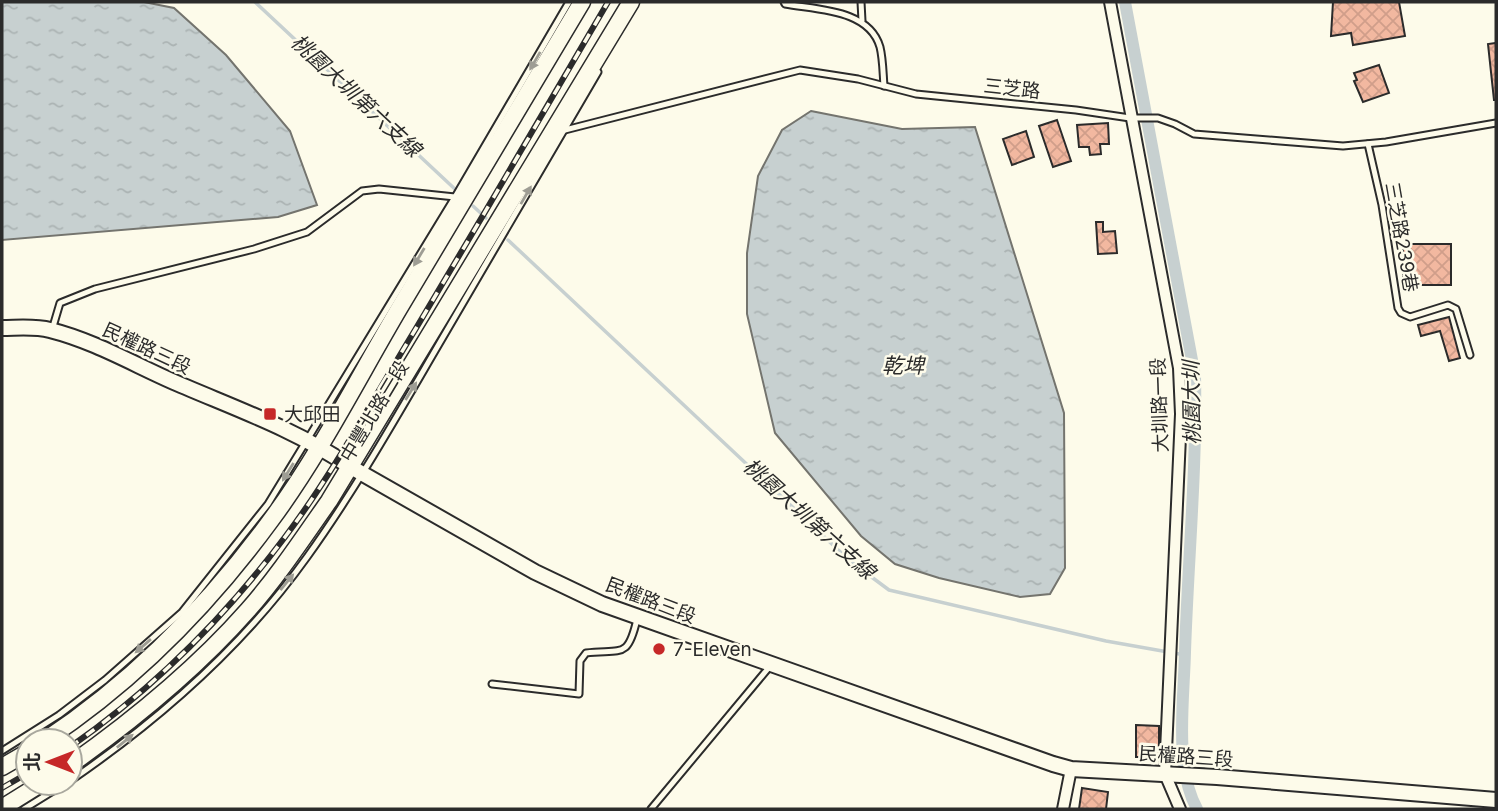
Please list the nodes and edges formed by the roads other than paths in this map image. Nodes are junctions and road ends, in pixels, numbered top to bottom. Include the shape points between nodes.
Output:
1 (569, 2) edge
2 (582, 2) edge
3 (631, 2) edge
4 (638, 2) edge
5 (784, 2) edge
6 (862, 2) edge
7 (1110, 2) edge
8 (862, 22) junction
9 (884, 86) junction
10 (1135, 118) junction
11 (1496, 123) edge
12 (564, 130) junction
13 (1368, 144) junction
14 (455, 197) junction
15 (2, 328) edge
16 (52, 331) junction
17 (1470, 355) dead end
18 (314, 442) junction
19 (355, 469) junction
20 (638, 616) junction
21 (771, 665) junction
22 (492, 684) dead end
23 (65, 727) edge
24 (2, 751) edge
25 (84, 754) edge
26 (1071, 769) junction
27 (84, 771) edge
28 (1166, 774) junction
29 (20, 797) edge
30 (44, 797) edge
31 (1496, 800) edge
32 (2, 808) edge
33 (24, 809) edge
34 (651, 809) edge
35 (1063, 809) edge
36 (1180, 809) edge

1 -> 14 lane, 中豐北路二段
2 - 18 main road, 中豐北路二段
3 - 19 main road, 中豐北路二段
4 - 12 lane, 中豐北路二段
5 - 8 lane
6 - 8 lane
7 - 10 street, 大圳路一段
8 - 9 lane via 879,46
9 - 10 lane, 三芝路 via 916,94
9 - 12 lane, 三芝路 via 800,70
10 - 13 lane, 三芝路 via 1156,118 1194,134
10 - 28 street, 大圳路一段 via 1179,368
11 - 13 lane, 三芝路
19 -> 12 lane, 中豐北路二段 via 417,381
13 - 17 lane, 三芝路239巷 via 1398,308 1409,317 1448,305 1456,309
14 - 16 lane via 362,191 307,232 69,298 60,303
14 -> 18 lane, 中豐北路二段
15 - 16 street, 民權路三段
16 - 18 street, 民權路三段 via 86,341
18 - 19 street, 民權路三段
18 - 23 main road, 中豐北路二段 via 272,519 229,575 130,676
18 -> 24 lane, 中豐北路二段 via 182,612 105,680
19 - 20 street, 民權路三段 via 535,572
19 - 25 main road, 中豐北路二段 via 288,561 218,643 160,697
27 -> 19 lane, 中豐北路二段 via 174,701 228,650 306,558
20 - 21 street, 民權路三段
20 - 22 lane via 627,647 586,653 580,661 579,694
21 - 26 street, 民權路三段
21 - 34 lane
26 - 28 street, 民權路三段
26 - 35 street
28 - 31 street, 民權路三段
28 - 36 street, 大圳路一段
29 - 32 main road
30 - 33 lane, 中豐北路二段

